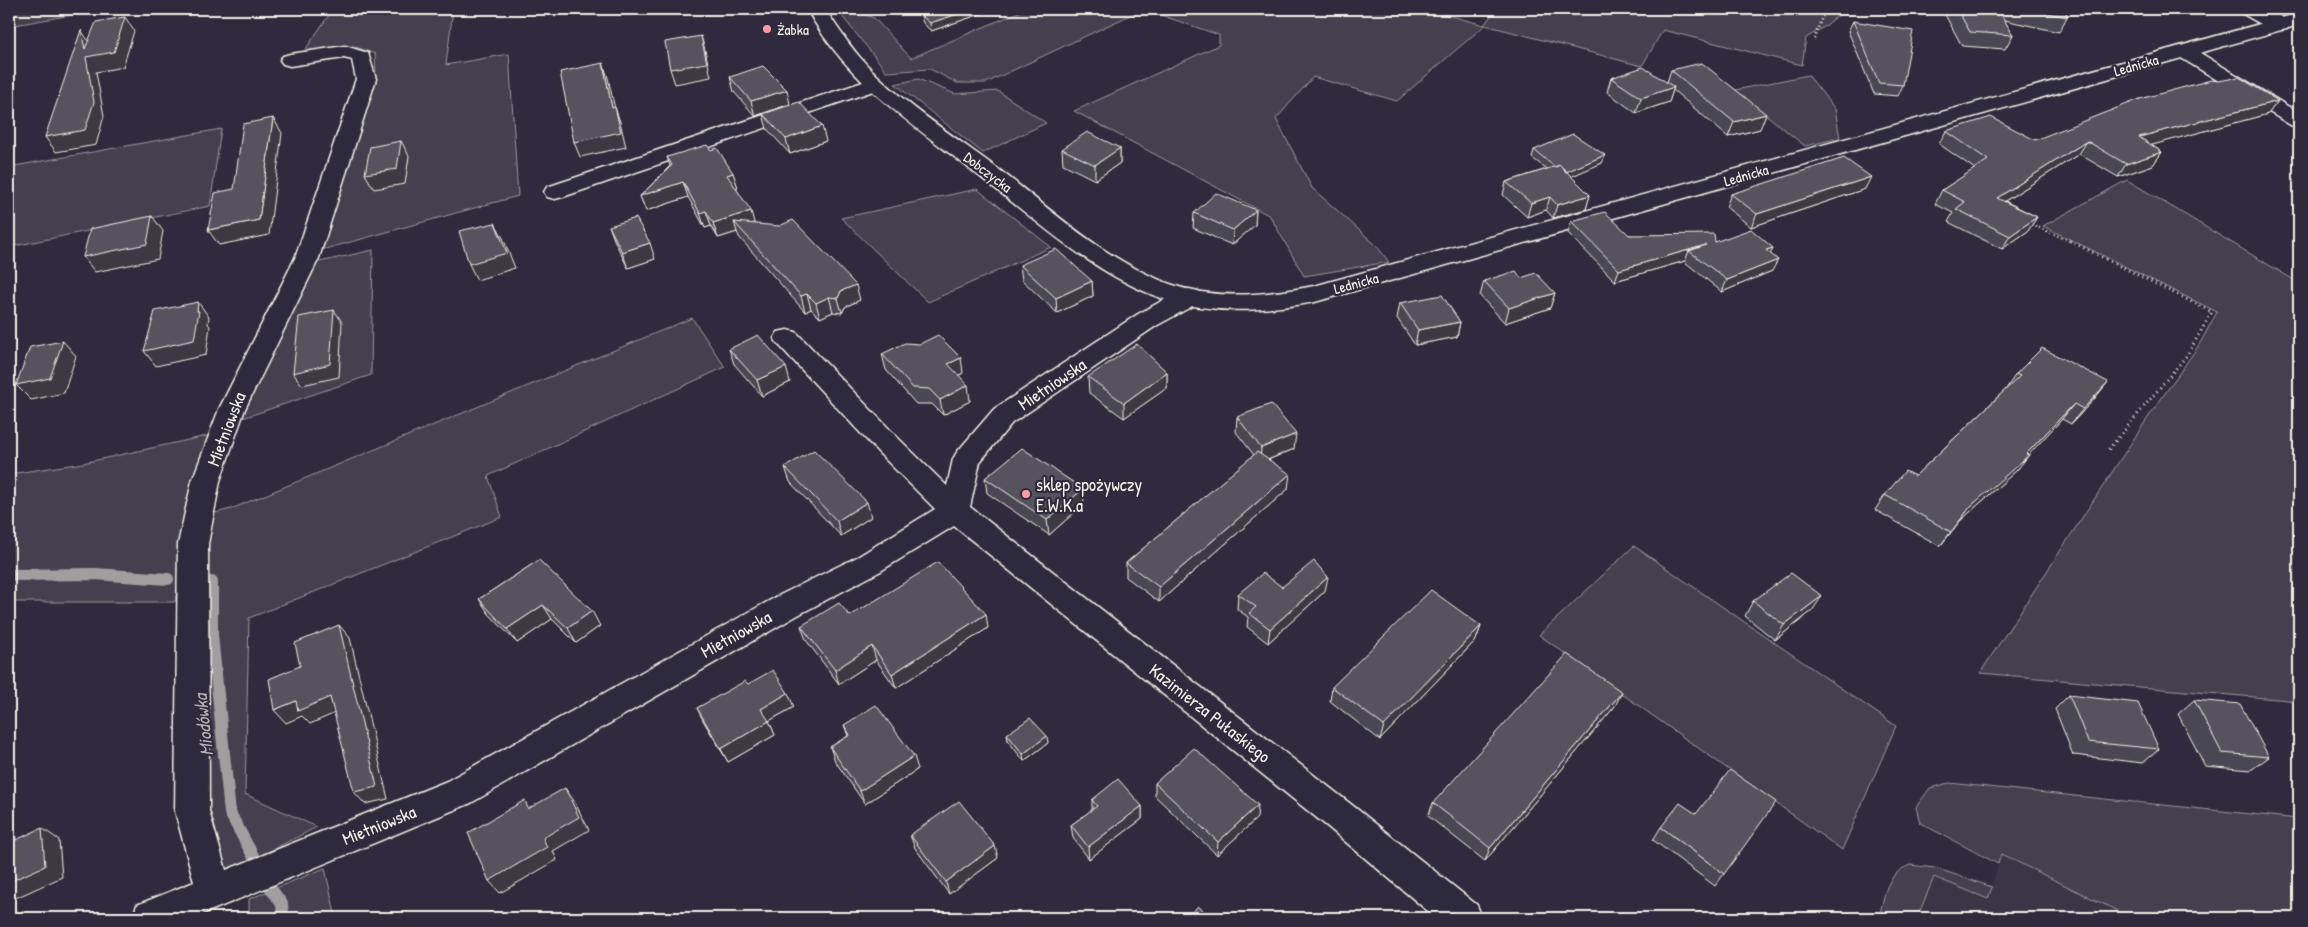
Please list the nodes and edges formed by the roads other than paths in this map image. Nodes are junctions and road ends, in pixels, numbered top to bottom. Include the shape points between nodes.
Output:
1 (816, 9) edge
2 (2248, 9) edge
3 (2299, 19) edge
4 (2280, 25) junction
5 (2184, 52) junction
6 (290, 60) dead end
7 (875, 84) junction
8 (2299, 122) edge
9 (554, 192) dead end
10 (1189, 297) junction
11 (787, 338) dead end
12 (955, 511) junction
13 (215, 892) junction
14 (150, 918) edge
15 (1464, 918) edge

1 - 7 street, Dobczycka via 839,45
2 - 4 street
3 - 4 street, Lednicka
4 - 5 street, Lednicka
5 - 8 street
5 - 10 street, Lednicka via 1315,294 1236,303
6 - 13 street, Mietniowska via 345,52 361,57 366,79 307,258 232,409 206,481 193,544 192,811
7 - 9 street
7 - 10 street, Dobczycka via 1110,262 1150,284
10 - 12 street, Mietniowska via 1146,320 1003,416 967,459
11 - 12 street, Kazimierza Pułaskiego
12 - 13 street, Mietniowska via 869,564 787,606 459,792
12 - 15 street, Kazimierza Pułaskiego
13 - 14 street, Mietniowska

